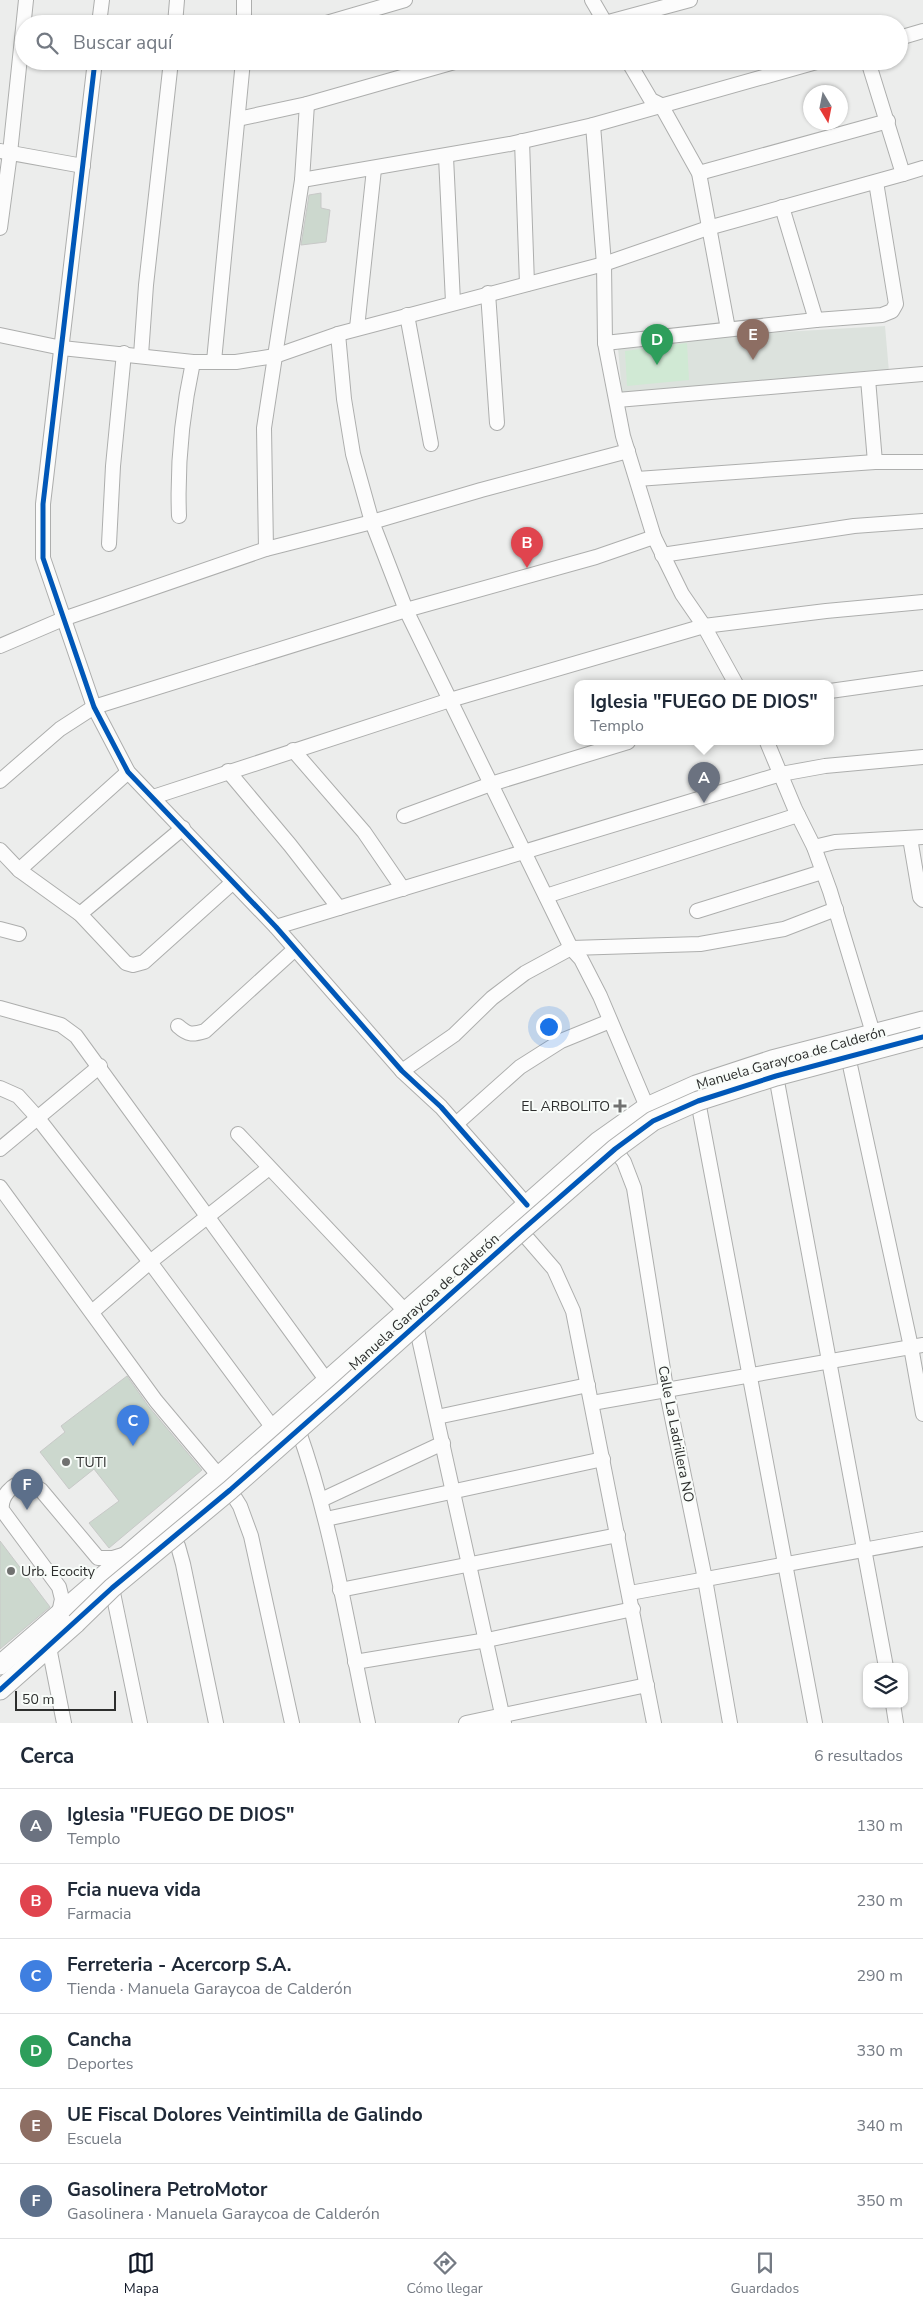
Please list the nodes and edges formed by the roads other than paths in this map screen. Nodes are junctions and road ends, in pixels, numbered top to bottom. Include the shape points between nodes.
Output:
1 (26, 0) edge
2 (102, 0) edge
3 (177, 0) edge
4 (244, 0) edge
5 (405, 0) edge
6 (592, 0) edge
7 (682, 1) edge
8 (24, 15) edge
9 (100, 15) edge
10 (176, 15) edge
11 (244, 15) edge
12 (354, 15) edge
13 (600, 15) edge
14 (632, 15) edge
15 (923, 31) edge
16 (908, 35) edge
17 (16, 70) edge
18 (94, 70) edge
19 (170, 70) edge
20 (242, 70) edge
21 (426, 70) edge
22 (633, 70) edge
23 (787, 70) edge
24 (871, 70) edge
25 (307, 104) junction
26 (661, 105) junction
27 (238, 119) junction
28 (888, 121) junction
29 (594, 125) junction
30 (522, 141) junction
31 (5, 152) edge
32 (446, 157) junction
33 (83, 166) junction
34 (923, 168) edge
35 (374, 169) junction
36 (699, 173) junction
37 (903, 174) junction
38 (302, 180) junction
39 (876, 182) junction
40 (782, 207) junction
41 (0, 228) edge
42 (708, 228) junction
43 (604, 264) junction
44 (527, 284) junction
45 (488, 293) junction
46 (453, 302) junction
47 (407, 314) junction
48 (816, 320) junction
49 (357, 328) junction
50 (728, 328) junction
51 (338, 334) junction
52 (0, 335) edge
53 (605, 343) junction
54 (62, 348) junction
55 (124, 353) junction
56 (141, 355) junction
57 (275, 356) junction
58 (214, 361) junction
59 (193, 362) junction
60 (923, 374) edge
61 (868, 379) junction
62 (617, 400) junction
63 (497, 423) dead end
64 (431, 444) dead end
65 (628, 451) junction
66 (875, 462) junction
67 (923, 462) edge
68 (637, 478) junction
69 (179, 516) dead end
70 (923, 521) edge
71 (372, 522) junction
72 (654, 537) junction
73 (109, 544) dead end
74 (266, 549) junction
75 (662, 555) junction
76 (923, 602) edge
77 (406, 610) junction
78 (63, 619) junction
79 (704, 626) junction
80 (0, 646) edge
81 (923, 678) edge
82 (734, 680) edge
83 (834, 690) edge
84 (450, 700) junction
85 (94, 707) junction
86 (618, 745) edge
87 (768, 745) edge
88 (293, 750) junction
89 (923, 757) edge
90 (228, 771) junction
91 (128, 772) junction
92 (781, 774) junction
93 (0, 780) edge
94 (492, 784) junction
95 (153, 797) junction
96 (798, 815) junction
97 (404, 816) dead end
98 (184, 828) junction
99 (917, 837) edge
100 (814, 847) junction
101 (0, 850) edge
102 (525, 852) junction
103 (20, 870) junction
104 (822, 872) junction
105 (232, 883) junction
106 (403, 889) junction
107 (546, 896) junction
108 (923, 900) edge
109 (339, 908) junction
110 (697, 911) dead end
111 (837, 912) junction
112 (80, 914) junction
113 (276, 927) junction
114 (0, 929) edge
115 (19, 934) dead end
116 (571, 948) junction
117 (295, 949) junction
118 (0, 1008) edge
119 (610, 1021) junction
120 (923, 1021) edge
121 (178, 1026) dead end
122 (873, 1033) junction
123 (923, 1037) edge
124 (848, 1056) junction
125 (100, 1066) junction
126 (402, 1071) junction
127 (776, 1076) junction
128 (0, 1088) edge
129 (698, 1102) junction
130 (646, 1107) junction
131 (37, 1117) junction
132 (456, 1124) junction
133 (238, 1134) dead end
134 (0, 1149) edge
135 (615, 1149) junction
136 (269, 1168) junction
137 (0, 1187) edge
138 (527, 1205) junction
139 (208, 1218) junction
140 (521, 1231) junction
141 (150, 1262) junction
142 (92, 1312) junction
143 (411, 1319) junction
144 (917, 1346) edge
145 (829, 1360) junction
146 (751, 1374) junction
147 (327, 1381) junction
148 (588, 1385) junction
149 (666, 1388) junction
150 (592, 1403) junction
151 (923, 1414) edge
152 (437, 1417) junction
153 (273, 1428) junction
154 (298, 1429) junction
155 (442, 1442) junction
156 (603, 1459) junction
157 (225, 1483) junction
158 (454, 1493) junction
159 (321, 1500) junction
160 (326, 1519) junction
161 (165, 1533) junction
162 (618, 1535) junction
163 (923, 1539) edge
164 (864, 1550) junction
165 (127, 1554) junction
166 (786, 1565) junction
167 (471, 1566) junction
168 (705, 1579) junction
169 (112, 1588) junction
170 (340, 1590) junction
171 (630, 1593) junction
172 (632, 1609) junction
173 (59, 1613) junction
174 (487, 1640) junction
175 (49, 1647) junction
176 (355, 1662) junction
177 (885, 1663) edge
178 (0, 1665) edge
179 (647, 1686) junction
180 (0, 1690) edge
181 (894, 1708) edge
182 (503, 1720) edge
183 (64, 1723) edge
184 (140, 1723) edge
185 (216, 1723) edge
186 (292, 1723) edge
187 (368, 1723) edge
188 (466, 1723) edge
189 (654, 1723) edge
190 (730, 1723) edge
191 (815, 1723) edge
192 (896, 1723) edge

1 - 8 street
2 - 9 street
3 - 10 street
4 - 11 street
5 - 12 street
6 - 13 street
7 - 14 street
15 - 16 street
17 - 31 street
18 - 33 street
19 - 56 street
20 - 27 street
21 - 25 street
22 - 26 street via 651,100
23 - 26 street
24 - 28 street
25 - 27 street
25 - 38 street
26 - 29 street
26 - 36 street
27 - 58 street
28 - 36 street
28 - 37 street
29 - 30 street
29 - 43 street
30 - 32 street
30 - 44 street
31 - 33 street
31 - 41 street
32 - 35 street
32 - 46 street
33 - 54 street
34 - 37 street
35 - 38 street
35 - 49 street
36 - 42 street
37 - 39 street
38 - 57 street
39 - 40 street
39 - 48 street via 896,304 892,311 882,315
40 - 42 street
40 - 48 street
42 - 43 street
42 - 50 street
43 - 44 street
43 - 53 street
44 - 45 street
45 - 46 street
45 - 63 street
46 - 47 street
47 - 49 street
47 - 64 street
48 - 50 street
49 - 51 street
50 - 53 street
51 - 57 street
51 - 71 street via 353,454
52 - 54 street
53 - 62 street
54 - 55 street
54 - 78 street via 42,532 44,558
55 - 56 street
55 - 73 street
56 - 59 street
57 - 58 street via 236,362
57 - 74 street via 264,428
58 - 59 street
59 - 69 street via 184,402
60 - 61 street
61 - 62 street
61 - 66 street
62 - 65 street
65 - 68 street
65 - 71 street
66 - 67 street
66 - 68 street
68 - 72 street
70 - 75 street via 854,526
71 - 74 street
71 - 77 street
72 - 75 street
72 - 77 street via 596,557
74 - 78 street
75 - 79 street via 682,594
76 - 79 street
77 - 84 street
77 - 85 street
78 - 80 street
78 - 85 street
79 - 82 street
79 - 84 street
81 - 83 street
84 - 88 street
84 - 94 street
85 - 91 street
85 - 93 street via 60,729
86 - 94 street
87 - 92 street
88 - 90 street
88 - 106 street via 364,832
89 - 92 street via 825,766
90 - 95 street
90 - 109 street
91 - 95 street
91 - 103 street
92 - 96 street
92 - 102 street
94 - 97 street
94 - 102 street
95 - 98 street
96 - 100 street
96 - 107 street
98 - 105 street
98 - 112 street
99 - 100 street via 835,842
99 - 108 street via 920,897
100 - 104 street
101 - 103 street
102 - 106 street
102 - 107 street
103 - 112 street
104 - 110 street
104 - 111 street
105 - 112 street via 139,964 126,963
105 - 113 street
106 - 109 street
107 - 116 street
109 - 113 street
111 - 116 street via 784,928 700,944
111 - 122 street
113 - 117 street
114 - 115 street
116 - 119 street via 581,959
116 - 126 street via 525,973 492,998 454,1035
117 - 121 street via 205,1031 187,1034
117 - 126 street
118 - 125 street via 60,1025 76,1036
119 - 130 street
119 - 132 street via 561,1041 520,1067
120 - 122 street, Manuela Garaycoa de Calderón
122 - 130 street, Manuela Garaycoa de Calderón via 721,1077
123 - 124 street, Manuela Garaycoa de Calderón, bridge
124 - 127 street, Manuela Garaycoa de Calderón, bridge
124 - 144 street
125 - 131 street
125 - 139 street
126 - 132 street
127 - 129 street, Manuela Garaycoa de Calderón, bridge
127 - 145 street
128 - 131 street via 18,1096
129 - 135 street, Manuela Garaycoa de Calderón, bridge via 653,1121
129 - 146 street
130 - 138 street, Manuela Garaycoa de Calderón via 600,1141
131 - 134 street
131 - 141 street
132 - 138 street
133 - 136 street
135 - 140 street, Manuela Garaycoa de Calderón, bridge
135 - 149 street, Calle La Ladrillera NO via 634,1188
136 - 139 street
136 - 143 street
137 - 142 street
138 - 143 street, Manuela Garaycoa de Calderón
139 - 141 street
139 - 147 street
140 - 143 street, Manuela Garaycoa de Calderón, bridge
140 - 148 street via 554,1269 573,1311
141 - 142 street
141 - 153 street
142 - 157 street via 156,1401
143 - 147 street, Manuela Garaycoa de Calderón
143 - 152 street
143 - 154 street, Manuela Garaycoa de Calderón, bridge
144 - 145 street
144 - 151 street
145 - 146 street
145 - 164 street
146 - 149 street
146 - 166 street
147 - 153 street, Manuela Garaycoa de Calderón
148 - 150 street
148 - 152 street
149 - 150 street
149 - 168 street, Calle La Ladrillera NO
150 - 156 street
152 - 155 street
153 - 157 street, Manuela Garaycoa de Calderón
154 - 157 street, Manuela Garaycoa de Calderón, bridge
154 - 159 street
155 - 158 street
155 - 159 street
156 - 158 street
156 - 162 street
157 - 161 street, Manuela Garaycoa de Calderón, bridge
157 - 186 street via 240,1506 251,1536
158 - 160 street
158 - 167 street
159 - 160 street
160 - 170 street
161 - 165 street, Manuela Garaycoa de Calderón
161 - 169 street, Manuela Garaycoa de Calderón, bridge
161 - 185 street via 178,1546 184,1564
162 - 167 street
162 - 171 street
163 - 164 street
164 - 166 street
164 - 177 street
165 - 173 street, Manuela Garaycoa de Calderón
165 - 173 street via 98,1558 41,1490 26,1482 13,1488 3,1498 2,1510 59,1587 62,1598
166 - 168 street
166 - 191 street
167 - 170 street
167 - 174 street
168 - 171 street
168 - 190 street, Calle La Ladrillera NO
169 - 175 street, Manuela Garaycoa de Calderón, bridge
169 - 184 street
170 - 176 street
171 - 172 street
172 - 174 street
172 - 179 street
173 - 178 street, Manuela Garaycoa de Calderón
174 - 176 street
174 - 182 street
175 - 180 street, Manuela Garaycoa de Calderón
175 - 183 street
176 - 187 street
179 - 182 street
179 - 189 street
181 - 192 street
182 - 188 street

